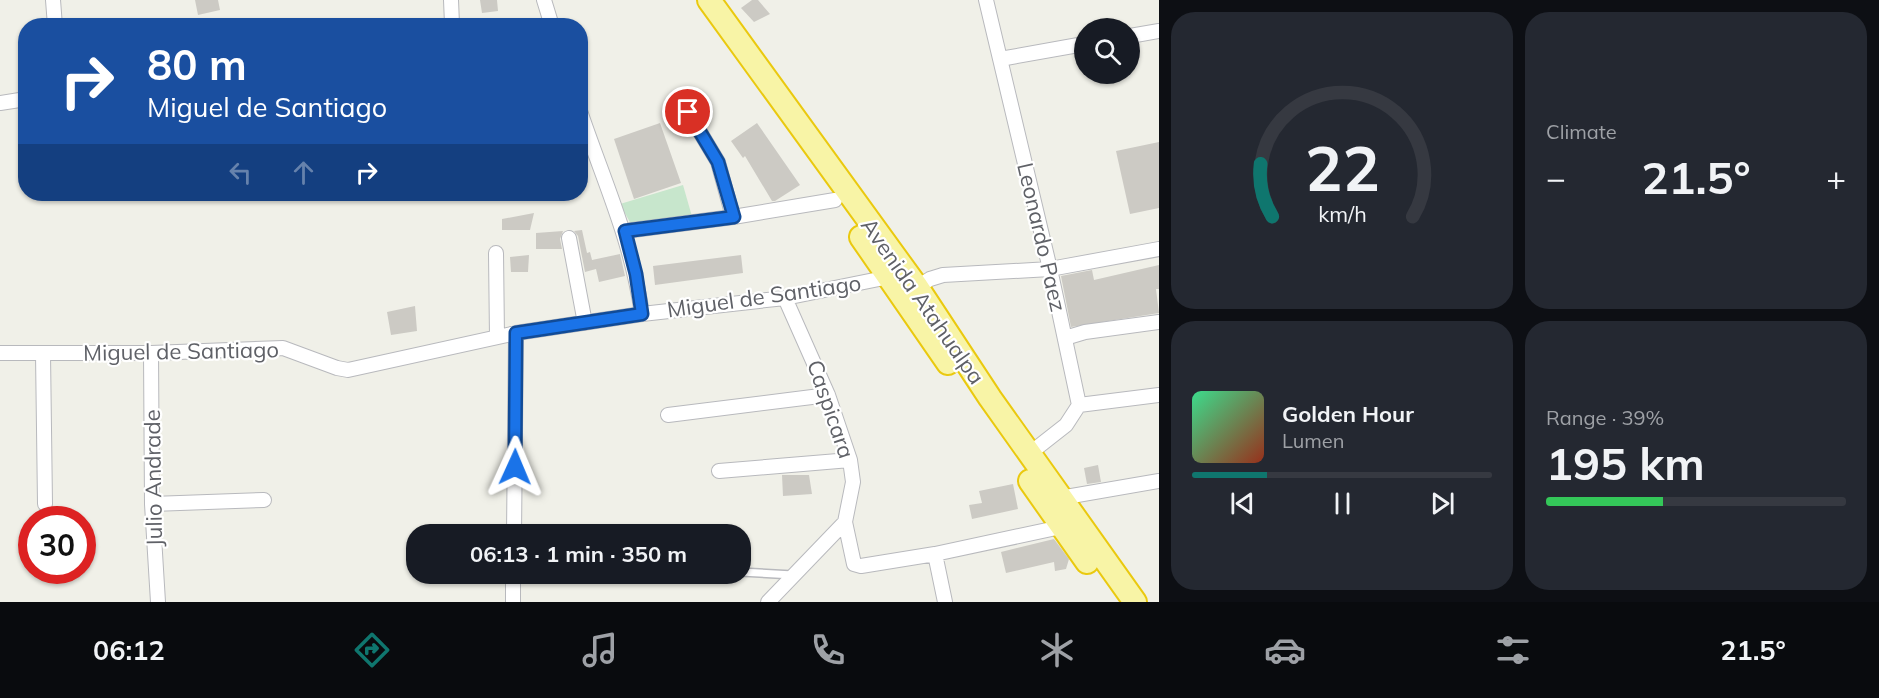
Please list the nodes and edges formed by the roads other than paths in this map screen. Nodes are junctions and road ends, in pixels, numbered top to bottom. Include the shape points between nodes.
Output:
1 (53, 0) edge
2 (451, 0) edge
3 (544, 0) edge
4 (695, 0) edge
5 (709, 0) edge
6 (986, 0) edge
7 (54, 18) edge
8 (452, 18) edge
9 (550, 18) edge
10 (1159, 31) edge
11 (1140, 34) edge
12 (1074, 46) edge
13 (1000, 59) junction
14 (18, 100) edge
15 (0, 103) edge
16 (688, 112) dead end
17 (588, 134) edge
18 (835, 200) junction
19 (734, 217) junction
20 (625, 231) junction
21 (569, 238) dead end
22 (1159, 249) edge
23 (496, 253) dead end
24 (1050, 269) junction
25 (890, 277) junction
26 (917, 287) junction
27 (785, 298) junction
28 (642, 314) junction
29 (585, 322) junction
30 (1159, 322) edge
31 (516, 333) junction
32 (497, 337) junction
33 (1065, 338) junction
34 (0, 353) edge
35 (151, 353) junction
36 (43, 354) junction
37 (828, 395) junction
38 (1159, 395) edge
39 (1079, 405) junction
40 (668, 415) dead end
41 (1029, 454) junction
42 (850, 460) junction
43 (719, 471) dead end
44 (1159, 481) edge
45 (1060, 498) junction
46 (264, 500) dead end
47 (45, 504) dead end
48 (152, 504) junction
49 (844, 522) junction
50 (514, 524) edge
51 (1061, 527) junction
52 (935, 554) junction
53 (751, 573) edge
54 (793, 575) junction
55 (513, 584) edge
56 (158, 602) edge
57 (513, 602) edge
58 (768, 602) edge
59 (945, 602) edge
60 (1117, 602) edge
61 (1135, 602) edge

1 - 7 street
2 - 8 street
3 - 9 street
4 - 18 highway, Avenida Atahualpa
5 - 26 highway, Avenida Atahualpa
6 - 13 street, Leonardo Paez
10 - 11 street
12 - 13 street
13 - 24 street, Leonardo Paez
14 - 15 street
16 - 19 street via 718,162
17 - 20 street
18 - 19 street
18 - 25 highway, Avenida Atahualpa
19 - 20 street
20 - 28 street
21 - 29 street
22 - 24 street
23 - 32 street
24 - 26 street via 943,275
24 - 33 street, Leonardo Paez
25 - 27 street, Miguel de Santiago
25 - 51 highway, Avenida Atahualpa
26 - 41 highway, Avenida Atahualpa
27 - 28 street, Miguel de Santiago
27 - 37 street, Caspicara
28 - 29 street, Miguel de Santiago
29 - 31 street, Miguel de Santiago
30 - 33 street
31 - 32 street, Miguel de Santiago
31 - 50 street
32 - 35 street, Miguel de Santiago via 348,370 283,348
33 - 39 street, Leonardo Paez
34 - 36 street, Miguel de Santiago
35 - 36 street, Miguel de Santiago
35 - 48 street, Julio Andrade
36 - 47 street
37 - 40 street
37 - 42 street, Caspicara
38 - 39 street
39 - 41 street via 1066,425
41 - 45 highway, Avenida Atahualpa
42 - 43 street
42 - 49 street, Caspicara via 853,482
44 - 45 street
45 - 61 highway, Avenida Atahualpa
46 - 48 street
48 - 56 street, Julio Andrade
49 - 52 street via 854,564
49 - 54 street
51 - 52 street
51 - 60 highway, Avenida Atahualpa
52 - 59 street
53 - 54 lane
54 - 58 street
55 - 57 street

